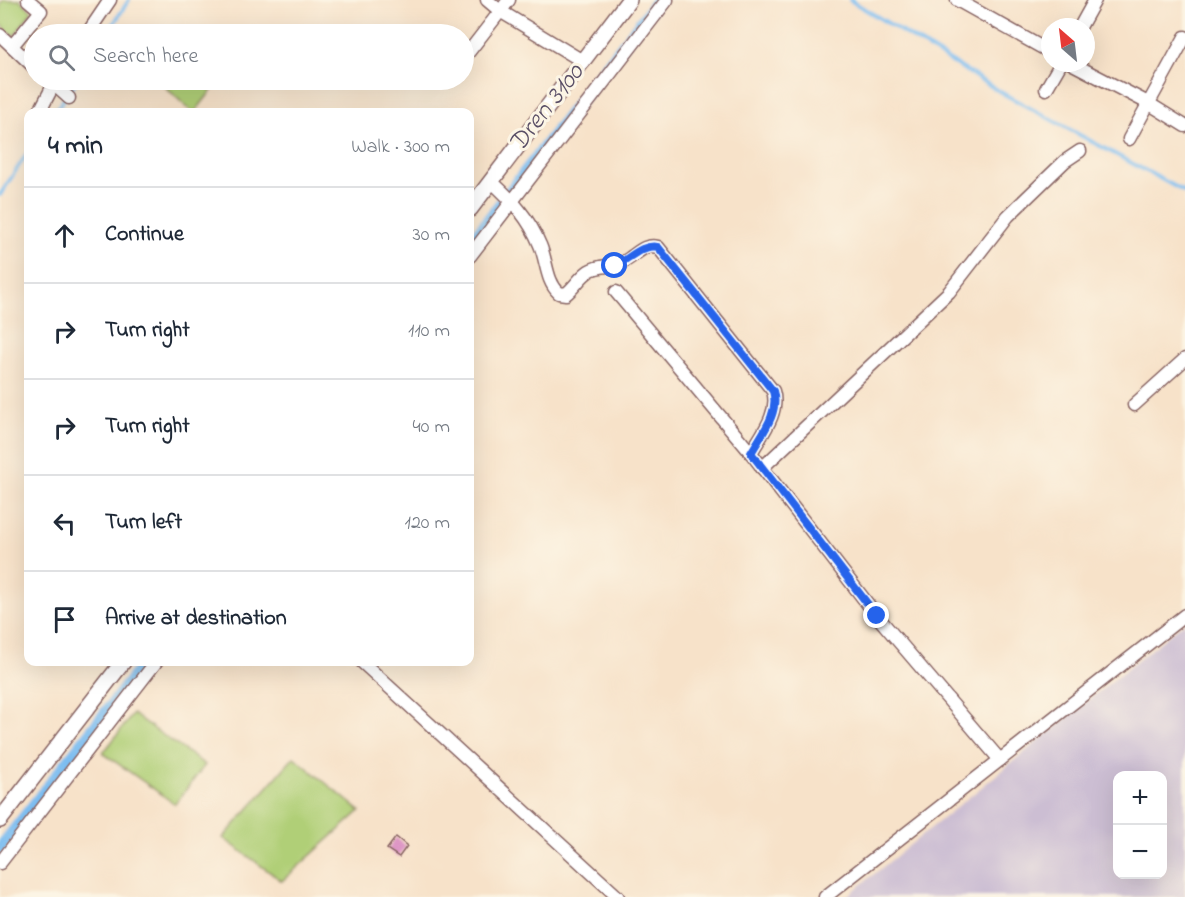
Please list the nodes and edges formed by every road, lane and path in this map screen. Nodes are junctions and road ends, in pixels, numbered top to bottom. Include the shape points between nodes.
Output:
1 (28, 0) edge
2 (110, 0) edge
3 (487, 0) edge
4 (509, 0) edge
5 (629, 0) edge
6 (667, 0) edge
7 (957, 0) edge
8 (1095, 0) edge
9 (500, 11) junction
10 (1085, 18) edge
11 (30, 24) edge
12 (94, 24) edge
13 (24, 32) edge
14 (0, 35) edge
15 (1185, 37) edge
16 (474, 45) edge
17 (12, 46) junction
18 (1041, 47) edge
19 (24, 57) edge
20 (584, 62) junction
21 (1056, 72) edge
22 (1088, 72) edge
23 (1047, 89) dead end
24 (55, 90) edge
25 (1148, 104) junction
26 (42, 108) edge
27 (1185, 126) edge
28 (1129, 139) dead end
29 (1080, 151) dead end
30 (495, 184) junction
31 (511, 199) junction
32 (474, 205) edge
33 (474, 250) edge
34 (616, 292) dead end
35 (1185, 359) edge
36 (1134, 405) dead end
37 (751, 453) junction
38 (762, 468) junction
39 (1185, 615) edge
40 (120, 666) edge
41 (153, 666) edge
42 (366, 666) edge
43 (1000, 760) junction
44 (0, 820) edge
45 (0, 863) edge
46 (618, 897) edge
47 (825, 897) edge

1 - 11 street via 41,11
2 - 12 street
3 - 9 street
4 - 9 street
5 - 20 street
6 - 31 street
7 - 18 street
8 - 10 street
9 - 16 street
9 - 20 street
13 - 17 street
14 - 17 street
15 - 25 street
17 - 19 street
20 - 30 street
21 - 23 street
22 - 25 street
24 - 26 street
25 - 27 street
25 - 28 street
29 - 38 street via 1008,216 949,292
30 - 31 street
30 - 32 street
31 - 33 street
31 - 37 street via 540,245 550,282 559,293 566,294 592,269 615,266 645,247 658,247 773,391 774,412
34 - 37 street
35 - 36 street
37 - 38 street
38 - 43 street via 877,616
39 - 43 street
40 - 44 street
41 - 45 street
42 - 46 street
43 - 47 street

